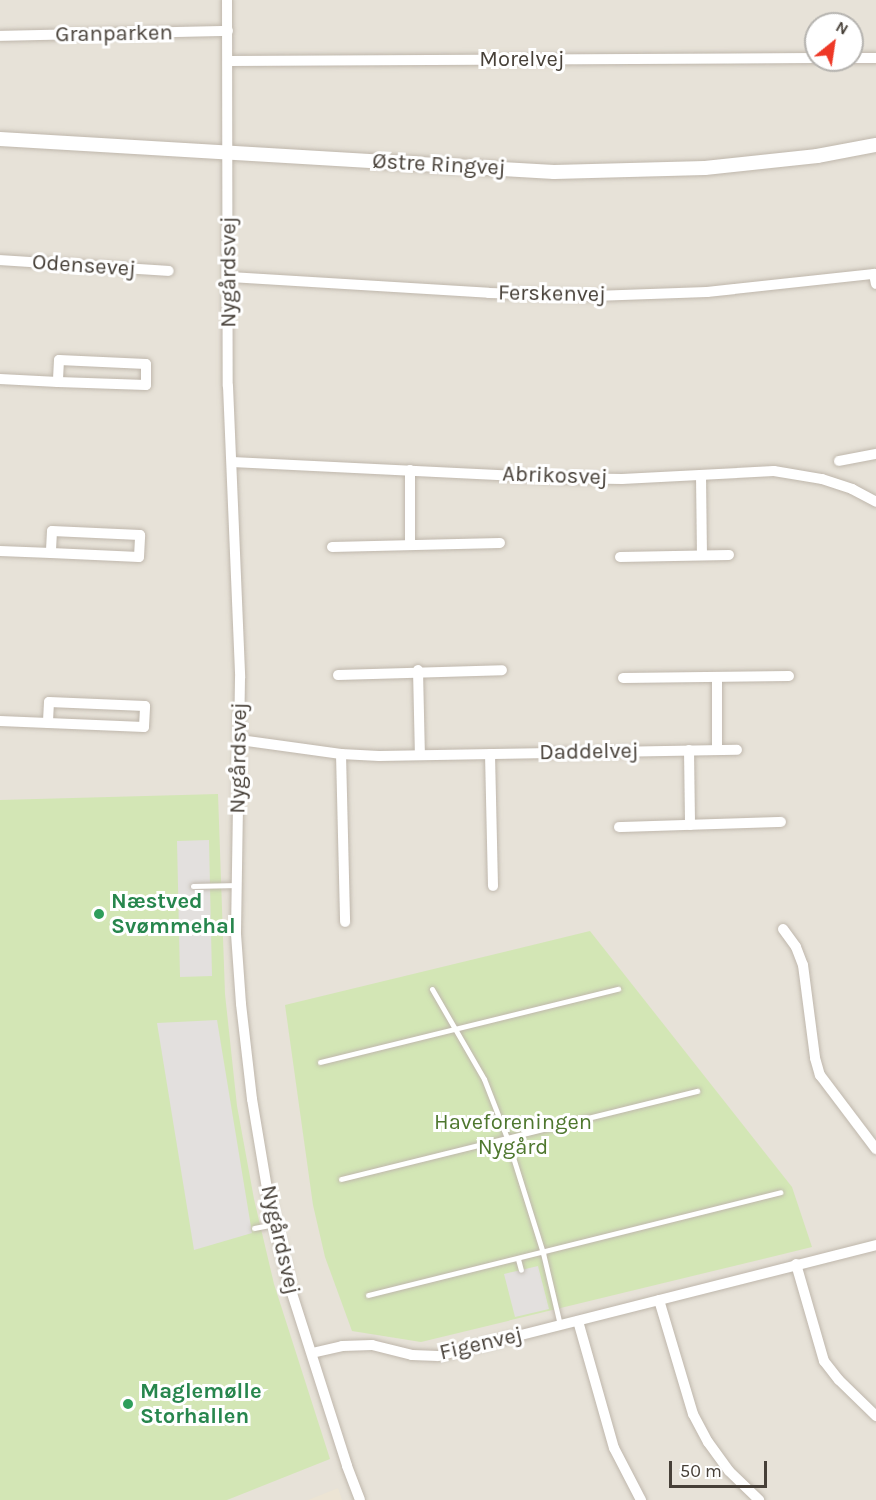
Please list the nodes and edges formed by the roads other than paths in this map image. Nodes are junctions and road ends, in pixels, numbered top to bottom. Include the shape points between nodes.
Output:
1 (227, 0) edge
2 (228, 32) junction
3 (0, 36) edge
4 (804, 58) edge
5 (228, 61) junction
6 (0, 139) edge
7 (876, 145) edge
8 (230, 153) junction
9 (0, 260) edge
10 (169, 271) dead end
11 (230, 277) junction
12 (875, 277) edge
13 (0, 379) edge
14 (58, 382) junction
15 (876, 454) edge
16 (839, 461) dead end
17 (232, 462) junction
18 (410, 470) junction
19 (701, 475) junction
20 (876, 502) edge
21 (500, 543) dead end
22 (410, 545) junction
23 (332, 547) dead end
24 (0, 551) edge
25 (51, 553) junction
26 (702, 555) junction
27 (729, 555) dead end
28 (620, 557) dead end
29 (502, 669) dead end
30 (418, 670) junction
31 (338, 675) dead end
32 (789, 676) dead end
33 (623, 678) dead end
34 (717, 678) junction
35 (0, 721) edge
36 (48, 723) junction
37 (240, 740) junction
38 (689, 750) junction
39 (717, 750) junction
40 (737, 750) dead end
41 (340, 754) junction
42 (490, 754) junction
43 (420, 755) junction
44 (781, 822) dead end
45 (690, 825) junction
46 (619, 827) dead end
47 (237, 885) junction
48 (193, 886) dead end
49 (493, 886) dead end
50 (345, 922) dead end
51 (783, 929) dead end
52 (432, 989) dead end
53 (618, 989) dead end
54 (456, 1029) junction
55 (320, 1062) dead end
56 (697, 1091) dead end
57 (507, 1138) junction
58 (876, 1149) edge
59 (341, 1179) dead end
60 (780, 1192) dead end
61 (275, 1224) junction
62 (254, 1228) dead end
63 (876, 1245) edge
64 (543, 1253) junction
65 (519, 1259) junction
66 (796, 1264) junction
67 (521, 1270) dead end
68 (368, 1295) dead end
69 (659, 1300) junction
70 (578, 1321) junction
71 (560, 1325) junction
72 (312, 1353) junction
73 (876, 1416) edge
74 (360, 1500) edge
75 (641, 1500) edge
76 (759, 1500) edge

1 - 2 street, Nygårdsvej
2 - 3 street, Granparken
2 - 5 street, Nygårdsvej
4 - 5 street, Morelvej
5 - 8 street, Nygårdsvej
6 - 8 street, Østre Ringvej
7 - 8 street, Østre Ringvej via 817,156 705,168 554,172
8 - 11 street, Nygårdsvej
9 - 10 street, Odensevej
11 - 12 street, Ferskenvej via 594,296 706,292
11 - 17 street, Nygårdsvej via 228,386
13 - 14 street
14 - 14 street via 146,385 147,364 59,360
15 - 16 street
17 - 18 street, Abrikosvej
17 - 37 street, Nygårdsvej
18 - 19 street, Abrikosvej via 559,478
18 - 22 street
19 - 20 street, Abrikosvej via 774,471 799,474 852,489
19 - 26 street
21 - 22 street
22 - 23 street
24 - 25 street
25 - 25 street via 139,557 140,535 52,531
26 - 27 street
26 - 28 street
29 - 30 street
30 - 31 street
30 - 43 street
32 - 34 street
33 - 34 street
34 - 39 street
35 - 36 street
36 - 36 street via 144,727 145,706 49,702
37 - 41 street, Daddelvej
37 - 47 street, Nygårdsvej
38 - 39 street, Daddelvej
38 - 42 street, Daddelvej
38 - 45 street
39 - 40 street, Daddelvej
41 - 43 street, Daddelvej
41 - 50 street
42 - 43 street, Daddelvej
42 - 49 street
44 - 45 street
45 - 46 street
47 - 48 lane
47 - 61 street, Nygårdsvej via 238,957 252,1099
51 - 58 street via 803,966 820,1074
52 - 54 lane
53 - 54 lane
54 - 55 lane
54 - 57 lane via 484,1079
56 - 57 lane
57 - 59 lane
57 - 64 lane
60 - 64 lane
61 - 62 lane
61 - 72 street, Nygårdsvej
63 - 66 street, Figenvej
64 - 65 lane
64 - 71 lane
65 - 67 lane
65 - 68 lane
66 - 69 street, Figenvej
66 - 73 street via 824,1361
69 - 70 street, Figenvej
69 - 76 street via 693,1414 729,1471
70 - 71 street, Figenvej
70 - 75 street via 614,1448
71 - 72 street, Figenvej via 438,1356 412,1355 372,1345
72 - 74 street, Nygårdsvej

